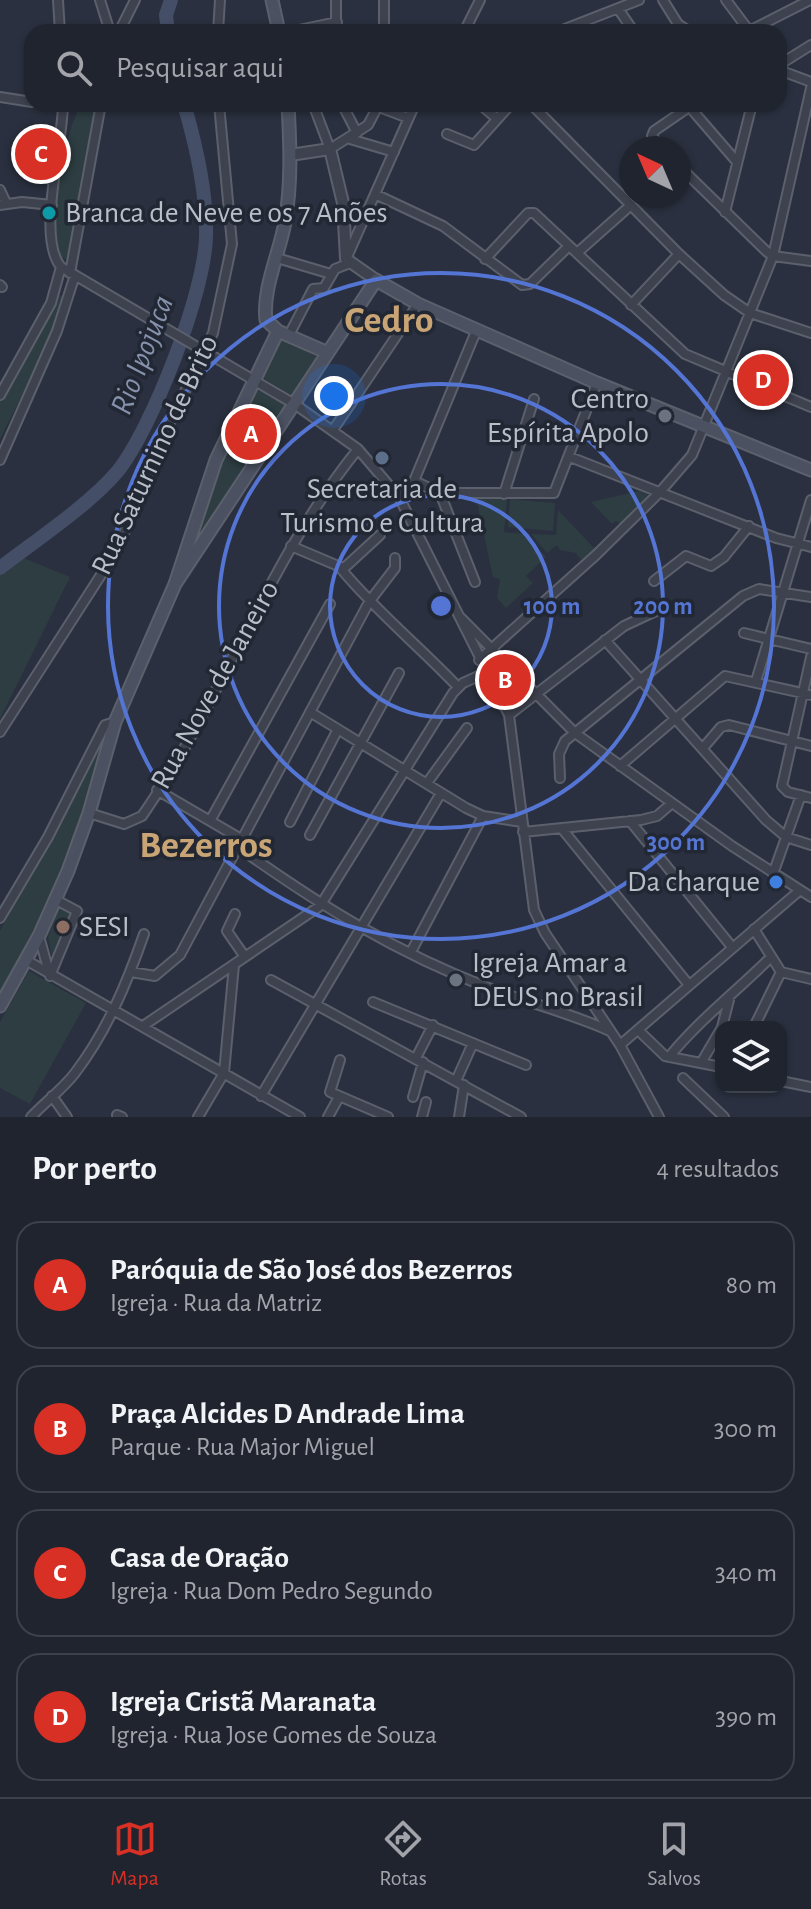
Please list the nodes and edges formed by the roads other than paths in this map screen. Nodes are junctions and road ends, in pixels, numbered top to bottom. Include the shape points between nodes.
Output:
1 (58, 0) edge
2 (100, 0) edge
3 (135, 0) edge
4 (220, 0) edge
5 (272, 0) edge
6 (336, 0) edge
7 (384, 0) edge
8 (480, 0) edge
9 (639, 0) edge
10 (663, 0) edge
11 (726, 0) edge
12 (810, 0) edge
13 (619, 10) junction
14 (60, 24) edge
15 (108, 24) edge
16 (123, 24) edge
17 (218, 24) edge
18 (277, 24) edge
19 (336, 24) edge
20 (384, 24) edge
21 (468, 24) edge
22 (580, 24) edge
23 (629, 24) edge
24 (678, 24) edge
25 (744, 24) edge
26 (765, 24) edge
27 (811, 45) edge
28 (787, 62) edge
29 (787, 72) edge
30 (811, 82) edge
31 (811, 88) edge
32 (0, 97) edge
33 (24, 101) edge
34 (62, 112) edge
35 (100, 112) edge
36 (220, 112) edge
37 (288, 112) edge
38 (316, 112) edge
39 (345, 112) edge
40 (371, 112) edge
41 (393, 112) edge
42 (411, 112) edge
43 (489, 112) edge
44 (502, 112) edge
45 (539, 112) edge
46 (680, 112) edge
47 (693, 112) edge
48 (747, 112) edge
49 (408, 118) junction
50 (496, 118) junction
51 (447, 134) dead end
52 (354, 136) junction
53 (652, 136) edge
54 (330, 149) junction
55 (394, 152) junction
56 (290, 155) junction
57 (737, 162) junction
58 (691, 178) edge
59 (0, 190) edge
60 (619, 193) edge
61 (377, 195) junction
62 (3, 204) edge
63 (52, 205) junction
64 (628, 208) edge
65 (634, 208) edge
66 (725, 212) junction
67 (569, 246) junction
68 (577, 253) junction
69 (679, 254) junction
70 (773, 256) junction
71 (277, 258) junction
72 (485, 259) junction
73 (348, 261) junction
74 (811, 261) edge
75 (61, 267) junction
76 (72, 274) junction
77 (331, 274) junction
78 (376, 280) junction
79 (418, 304) junction
80 (631, 305) junction
81 (750, 313) junction
82 (477, 329) junction
83 (284, 333) junction
84 (811, 333) edge
85 (207, 351) junction
86 (326, 352) junction
87 (727, 374) junction
88 (254, 379) junction
89 (597, 383) junction
90 (0, 395) edge
91 (534, 399) dead end
92 (296, 405) junction
93 (811, 407) edge
94 (705, 425) junction
95 (333, 430) junction
96 (358, 449) junction
97 (570, 457) junction
98 (0, 460) edge
99 (811, 470) edge
100 (414, 481) junction
101 (660, 492) junction
102 (440, 493) junction
103 (504, 494) junction
104 (399, 497) junction
105 (811, 500) edge
106 (749, 526) junction
107 (380, 535) dead end
108 (798, 545) junction
109 (291, 546) junction
110 (811, 547) edge
111 (395, 558) dead end
112 (345, 571) junction
113 (654, 581) dead end
114 (475, 582) dead end
115 (175, 584) junction
116 (783, 592) junction
117 (811, 597) edge
118 (369, 602) junction
119 (330, 604) dead end
120 (656, 611) dead end
121 (457, 615) junction
122 (744, 633) dead end
123 (605, 640) junction
124 (770, 640) junction
125 (495, 649) junction
126 (811, 649) edge
127 (811, 657) edge
128 (479, 660) junction
129 (399, 673) dead end
130 (485, 673) junction
131 (639, 677) junction
132 (756, 681) junction
133 (458, 687) junction
134 (538, 694) junction
135 (807, 694) edge
136 (310, 712) junction
137 (509, 715) junction
138 (676, 719) junction
139 (115, 722) junction
140 (467, 728) dead end
141 (338, 729) junction
142 (0, 732) edge
143 (575, 733) junction
144 (792, 741) junction
145 (361, 742) junction
146 (811, 746) edge
147 (703, 748) junction
148 (620, 766) junction
149 (407, 771) junction
150 (560, 778) dead end
151 (427, 783) junction
152 (157, 790) junction
153 (441, 793) junction
154 (801, 795) junction
155 (811, 798) edge
156 (672, 803) junction
157 (89, 813) junction
158 (483, 816) junction
159 (210, 821) junction
160 (630, 821) junction
161 (290, 822) dead end
162 (523, 827) junction
163 (563, 830) junction
164 (310, 835) dead end
165 (786, 837) junction
166 (240, 843) junction
167 (811, 845) edge
168 (773, 874) junction
169 (799, 891) junction
170 (811, 897) edge
171 (56, 900) junction
172 (320, 906) junction
173 (235, 914) dead end
174 (0, 918) edge
175 (360, 929) junction
176 (754, 929) junction
177 (144, 934) dead end
178 (39, 936) junction
179 (732, 947) junction
180 (411, 952) junction
181 (245, 957) junction
182 (771, 957) junction
183 (26, 960) junction
184 (234, 965) junction
185 (131, 972) junction
186 (781, 972) junction
187 (50, 976) junction
188 (811, 979) edge
189 (271, 980) dead end
190 (689, 985) junction
191 (729, 1000) junction
192 (373, 1002) dead end
193 (0, 1006) edge
194 (317, 1006) junction
195 (114, 1011) junction
196 (723, 1021) edge
197 (757, 1021) edge
198 (143, 1026) junction
199 (436, 1026) junction
200 (638, 1030) junction
201 (611, 1031) junction
202 (715, 1038) edge
203 (473, 1043) junction
204 (620, 1045) junction
205 (665, 1056) junction
206 (340, 1060) dead end
207 (420, 1060) junction
208 (701, 1063) junction
209 (526, 1065) dead end
210 (715, 1066) edge
211 (224, 1073) junction
212 (683, 1078) dead end
213 (787, 1082) edge
214 (460, 1083) junction
215 (811, 1087) edge
216 (52, 1096) junction
217 (261, 1096) junction
218 (339, 1097) junction
219 (413, 1097) dead end
220 (426, 1102) dead end
221 (503, 1113) edge
222 (31, 1117) edge
223 (67, 1117) edge
224 (198, 1117) edge
225 (300, 1117) edge
226 (328, 1117) edge
227 (388, 1117) edge
228 (422, 1117) edge
229 (459, 1117) edge
230 (521, 1117) edge
231 (659, 1117) edge
232 (724, 1117) edge

1 - 14 street
2 - 15 street
3 - 16 street
4 - 17 street
5 - 18 main road
6 - 19 street
7 - 20 street
8 - 21 street
9 - 13 street
10 - 24 street
11 - 25 street
12 - 26 street
13 - 22 street
13 - 23 street
27 - 28 street
29 - 30 street
31 - 70 street
32 - 33 street
34 - 63 street
35 - 76 street
36 - 85 street, Rua Saturnino de Brito via 232,244
37 - 56 main road
38 - 54 street
39 - 52 street
40 - 52 street
41 - 49 street
42 - 49 street
43 - 50 street
44 - 50 street
45 - 60 street
46 - 53 street
47 - 57 street
48 - 57 street
49 - 55 street
50 - 51 street via 472,146
52 - 54 street
52 - 55 street
54 - 56 street
54 - 73 street via 343,203
55 - 61 street
56 - 71 main road
57 - 66 street
58 - 66 street
59 - 62 street
61 - 72 street via 443,226
61 - 73 street
62 - 63 street
63 - 75 street via 52,248
64 - 68 street
65 - 69 street
66 - 70 street
67 - 68 street
67 - 72 street via 527,285
67 - 72 street via 534,213
68 - 80 street
69 - 80 street
69 - 81 street
70 - 74 street
70 - 81 street
71 - 77 street
71 - 83 main road via 265,312 266,320
73 - 77 street
73 - 78 street
75 - 76 street
75 - 90 street via 43,321
76 - 85 street
76 - 98 street via 57,331
77 - 83 street via 324,288 313,289 306,297
78 - 79 main road
78 - 86 main road
79 - 82 main road
79 - 95 street
80 - 87 street via 685,354
81 - 84 street
81 - 87 street
82 - 89 main road
82 - 100 street
83 - 86 main road
83 - 88 main road
85 - 88 street
85 - 142 street, Rua Saturnino de Brito via 168,427 117,550
86 - 92 main road
87 - 93 street
87 - 94 street
88 - 92 street
88 - 115 main road via 216,460
89 - 94 main road
89 - 97 street
91 - 103 street
92 - 95 street
92 - 115 main road
94 - 99 main road
94 - 101 street via 684,467
95 - 96 street
96 - 104 street
96 - 109 street, Rua Nove de Janeiro
97 - 101 street
97 - 103 street via 554,493
100 - 102 street
100 - 104 street
101 - 106 street
101 - 125 street
102 - 103 street
102 - 114 street
104 - 121 street
105 - 108 street
106 - 108 street
106 - 113 street via 719,562 711,566 686,556
107 - 112 street
108 - 110 street
108 - 116 street
109 - 112 street
109 - 152 street, Rua Nove de Janeiro
111 - 118 street via 395,568
112 - 118 street
115 - 139 main road
116 - 117 street
116 - 124 street
116 - 131 street via 759,589 743,596
118 - 133 street
118 - 136 street
119 - 159 street
120 - 123 street
121 - 125 street
121 - 128 street
122 - 124 street
123 - 131 street
123 - 134 street
124 - 126 street
124 - 132 street
125 - 128 street
125 - 134 street
127 - 135 street
128 - 130 street
129 - 145 street
130 - 133 street
130 - 137 street
131 - 138 street
131 - 143 street
132 - 135 street
132 - 138 street via 725,676
133 - 149 street
134 - 137 street
134 - 143 street
135 - 144 street
136 - 141 street
136 - 166 street
137 - 162 street
138 - 147 street
138 - 148 street
139 - 157 main road
139 - 174 street via 105,725
140 - 151 street
141 - 145 street
141 - 161 street
143 - 148 street
143 - 150 street via 560,747
144 - 146 street
144 - 147 street via 725,725
144 - 154 street via 783,782 785,790
145 - 149 street
145 - 164 street
147 - 165 street
148 - 156 street
149 - 151 street
149 - 172 street
151 - 153 street
152 - 157 street, Rua Nove de Janeiro via 136,821 124,824
152 - 159 street
153 - 158 street
153 - 175 street
154 - 155 street
154 - 165 street
156 - 160 street via 657,816
156 - 168 street
157 - 171 main road
158 - 162 street
158 - 180 street
159 - 166 street
160 - 163 street
160 - 179 street
162 - 163 street
162 - 201 street via 534,910
163 - 190 street
165 - 167 street
165 - 168 street
166 - 172 street
166 - 185 street via 180,955 155,976
168 - 169 street
169 - 170 street
169 - 176 street
171 - 178 main road
171 - 187 street via 77,911
172 - 175 street
172 - 181 street
173 - 181 street via 227,931
175 - 180 street
175 - 194 street
176 - 179 street
176 - 182 street
177 - 185 street
178 - 183 main road
178 - 187 street
179 - 190 street
180 - 201 street via 489,988
181 - 184 street
182 - 186 street
182 - 191 street
183 - 187 street
183 - 193 main road
184 - 198 street
184 - 211 street
185 - 195 street
186 - 188 street
186 - 197 street
187 - 195 street
189 - 194 street
190 - 200 street
191 - 196 street
191 - 205 street
192 - 199 street
194 - 207 street
194 - 217 street
195 - 198 street
195 - 216 street via 73,1075
198 - 211 street
199 - 203 street
199 - 207 street
200 - 204 street
200 - 205 street
201 - 204 street
202 - 208 street
203 - 209 street
203 - 214 street
204 - 231 street
205 - 208 street
206 - 218 street via 329,1090
207 - 214 street
207 - 219 street
208 - 210 street
211 - 217 street
211 - 224 street
212 - 232 street
213 - 215 street
214 - 221 street
214 - 229 street
216 - 222 street
216 - 223 street
217 - 225 street
218 - 226 street
218 - 227 street
220 - 228 street
221 - 230 street

